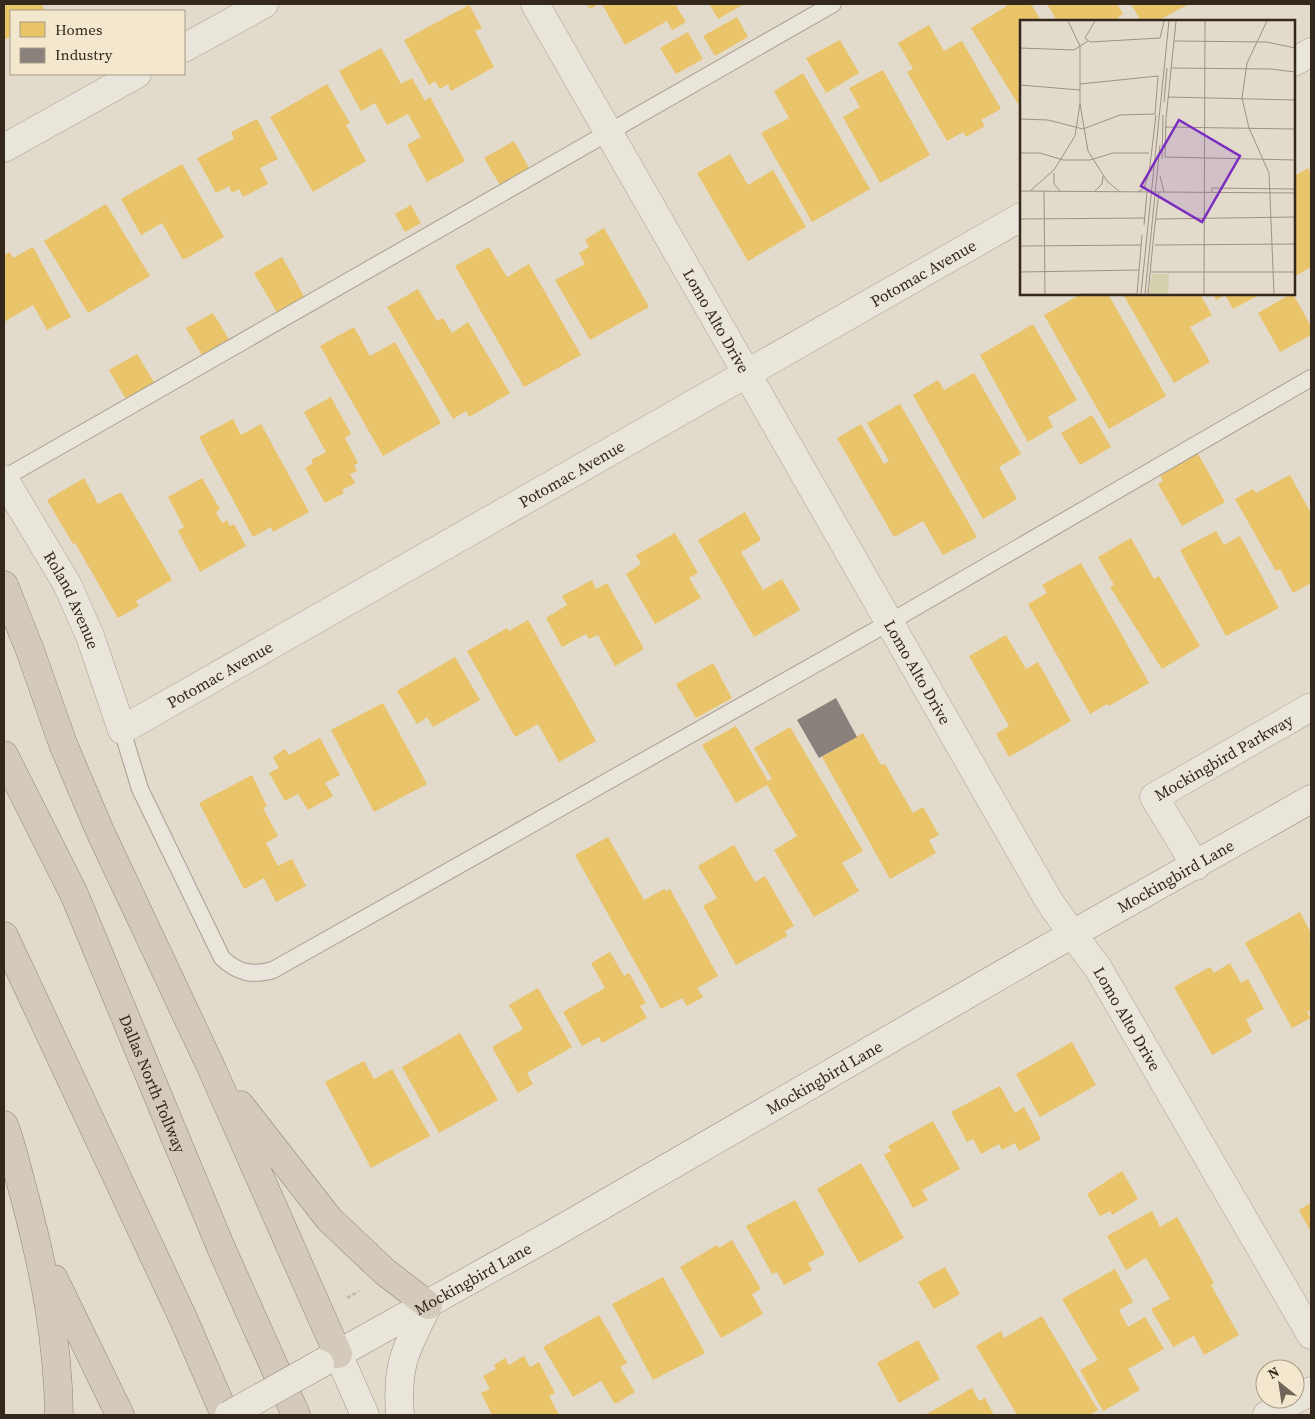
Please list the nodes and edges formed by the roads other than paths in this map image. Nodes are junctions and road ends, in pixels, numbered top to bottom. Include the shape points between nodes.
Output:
1 (264, 4) edge
2 (536, 4) edge
3 (833, 4) edge
4 (185, 47) edge
5 (1311, 52) edge
6 (1295, 61) edge
7 (135, 75) edge
8 (609, 132) junction
9 (4, 148) edge
10 (1020, 218) edge
11 (747, 374) junction
12 (1311, 378) edge
13 (4, 479) edge
14 (4, 585) edge
15 (890, 622) junction
16 (1311, 707) edge
17 (122, 730) junction
18 (4, 755) edge
19 (1311, 799) edge
20 (1196, 866) junction
21 (1073, 935) junction
22 (4, 936) edge
23 (211, 1067) junction
24 (4, 1125) edge
25 (38, 1248) junction
26 (428, 1305) junction
27 (1311, 1335) edge
28 (329, 1359) junction
29 (1311, 1392) edge
30 (58, 1415) edge
31 (120, 1415) edge
32 (225, 1415) edge
33 (229, 1415) edge
34 (296, 1415) edge
35 (365, 1415) edge
36 (400, 1415) edge
37 (1267, 1415) edge

1 - 4 street
2 - 8 street, Lomo Alto Drive
3 - 8 lane
5 - 6 street
7 - 9 street
8 - 11 street, Lomo Alto Drive
8 - 13 lane
10 - 11 street, Potomac Avenue
11 - 15 street, Lomo Alto Drive
11 - 17 street, Potomac Avenue
12 - 15 lane
13 - 17 street, Roland Avenue via 67,584 90,636
14 - 23 highway via 63,744 99,829
15 - 17 lane via 273,970 259,974 232,968 222,958 140,789
15 - 21 street, Lomo Alto Drive via 1049,901
16 - 20 street, Mockingbird Parkway via 1154,798
18 - 34 highway, Dallas North Tollway via 74,894 222,1250
19 - 20 street, Mockingbird Lane
20 - 21 street, Mockingbird Lane
21 - 26 street, Mockingbird Lane
21 - 27 street, Lomo Alto Drive via 1098,968
22 - 32 highway via 183,1318
23 - 26 highway via 329,1218 385,1272
23 - 28 highway
24 - 25 highway
25 - 30 highway via 52,1316
25 - 31 highway
26 - 28 street, Mockingbird Lane
26 - 36 street via 403,1355 398,1388
28 - 33 street, Mockingbird Lane, bridge
28 - 35 street
29 - 37 street

